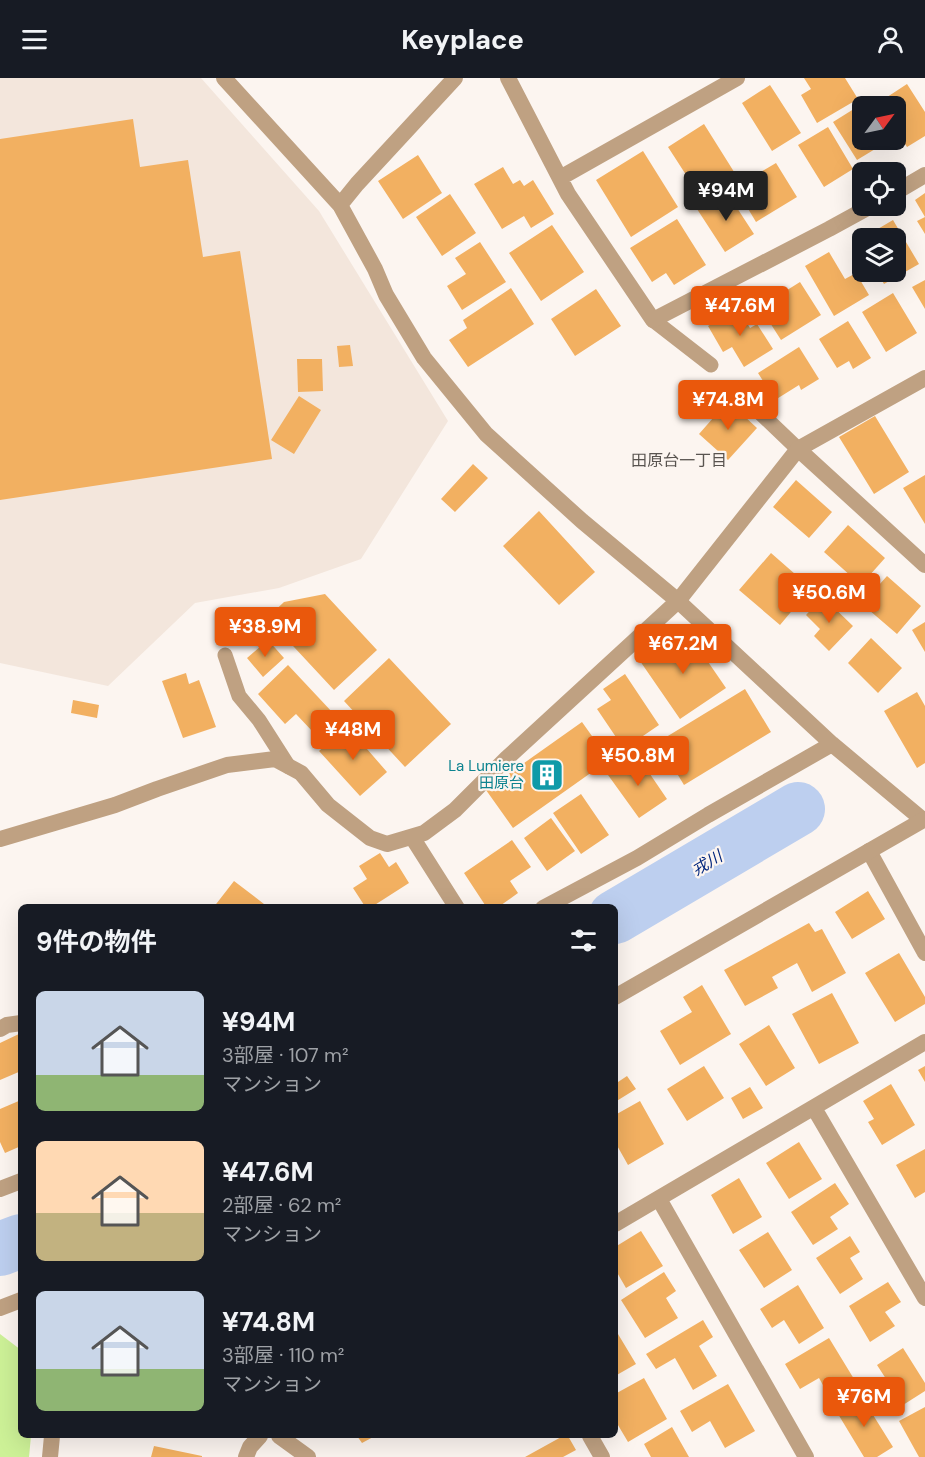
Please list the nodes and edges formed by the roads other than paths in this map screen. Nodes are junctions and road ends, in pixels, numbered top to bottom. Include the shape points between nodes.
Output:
1 (224, 78) edge
2 (455, 78) edge
3 (508, 78) edge
4 (737, 78) edge
5 (925, 175) edge
6 (560, 178) junction
7 (906, 186) edge
8 (340, 205) junction
9 (853, 216) edge
10 (652, 320) junction
11 (711, 365) dead end
12 (925, 378) edge
13 (734, 388) dead end
14 (798, 449) junction
15 (925, 565) edge
16 (678, 601) junction
17 (225, 655) dead end
18 (832, 744) junction
19 (289, 767) junction
20 (924, 819) edge
21 (412, 837) junction
22 (0, 839) edge
23 (869, 851) junction
24 (454, 904) edge
25 (551, 904) edge
26 (925, 953) edge
27 (618, 995) edge
28 (18, 1023) edge
29 (0, 1029) edge
30 (925, 1042) edge
31 (814, 1108) junction
32 (18, 1182) edge
33 (0, 1189) edge
34 (659, 1199) junction
35 (618, 1222) edge
36 (925, 1298) edge
37 (18, 1301) edge
38 (0, 1308) edge
39 (52, 1438) edge
40 (258, 1438) edge
41 (282, 1438) edge
42 (591, 1438) edge
43 (50, 1457) edge
44 (246, 1457) edge
45 (308, 1457) edge
46 (602, 1457) edge
47 (806, 1457) edge

1 - 8 street
2 - 8 street
3 - 6 street
4 - 6 street
5 - 7 street
6 - 10 street
8 - 16 street via 386,295 424,357 486,434
9 - 10 street
10 - 11 lane
12 - 14 street
13 - 14 lane
14 - 15 street
14 - 16 street
16 - 18 street
16 - 21 street via 455,810
17 - 19 lane via 239,696
18 - 20 street
18 - 25 street
19 - 21 street via 301,773 328,805 370,838 387,844
19 - 22 street via 275,759 227,765 115,805
20 - 23 street
21 - 24 street
23 - 26 street
23 - 27 street
28 - 29 street
30 - 31 street
31 - 34 street
31 - 36 street
32 - 33 street
34 - 35 street
34 - 47 street
37 - 38 street
39 - 43 street
40 - 44 street
41 - 45 street
42 - 46 street

